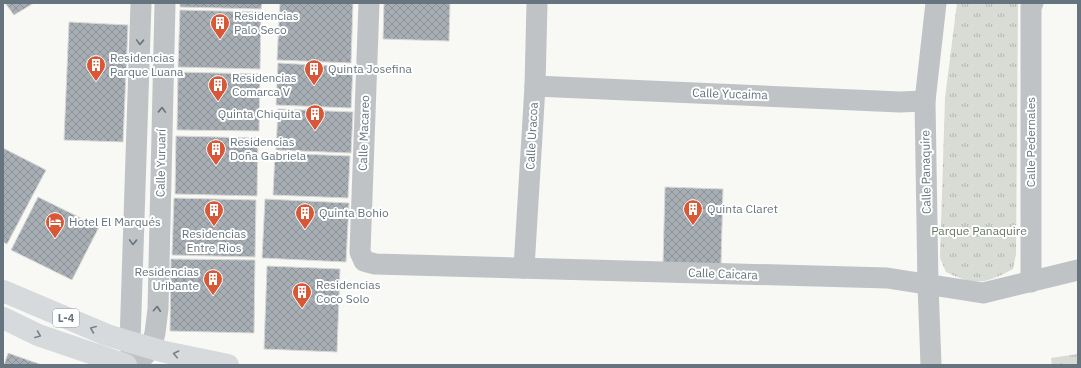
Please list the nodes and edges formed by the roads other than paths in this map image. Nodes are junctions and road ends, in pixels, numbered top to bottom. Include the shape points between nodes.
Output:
1 (141, 3) edge
2 (165, 3) edge
3 (369, 3) edge
4 (537, 3) edge
5 (936, 3) edge
6 (1033, 3) edge
7 (535, 86) junction
8 (925, 101) junction
9 (135, 183) junction
10 (160, 186) junction
11 (364, 261) joint
12 (524, 268) junction
13 (1078, 270) edge
14 (1031, 282) junction
15 (928, 284) junction
16 (3, 291) edge
17 (3, 318) edge
18 (130, 342) junction
19 (151, 348) junction
20 (126, 365) edge
21 (135, 365) edge
22 (228, 365) edge
23 (930, 365) edge

1 -> 9 street, Calle Yuruarí
10 -> 2 street, Calle Yuruarí
3 - 11 street, Calle Macareo via 360,252
4 - 7 street, Calle Uracoa
5 - 8 street, Calle Panaquire
6 - 14 street, Calle Pedernales
7 - 8 street, Calle Yucaima
7 - 12 street, Calle Uracoa
8 - 15 street, Calle Panaquire
9 - 10 street
9 -> 18 street, Calle Yuruarí
19 -> 10 street, Calle Yuruarí via 158,309
11 - 12 street, Calle Caicara via 375,264
12 - 15 street, Calle Caicara via 887,278
13 - 14 street, Calle Caicara
14 - 15 street, Calle Caicara via 983,293
15 - 23 street, Calle Panaquire
18 -> 16 main road, L-4 via 107,335
17 -> 20 main road, L-4 via 38,335
18 - 19 main road, L-4
18 - 21 street, Calle Yuruarí
19 - 21 street, Calle Yuruarí
22 -> 19 main road, L-4

